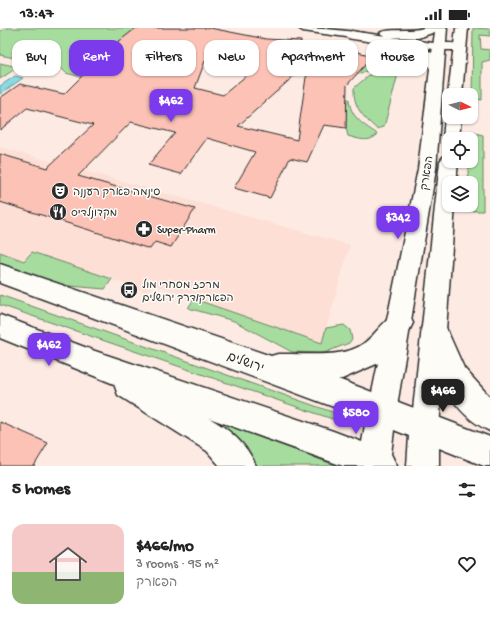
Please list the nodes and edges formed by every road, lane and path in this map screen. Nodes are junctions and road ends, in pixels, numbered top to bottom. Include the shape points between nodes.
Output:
1 (303, 28) edge
2 (341, 28) edge
3 (434, 28) edge
4 (441, 28) edge
5 (462, 28) edge
6 (378, 33) junction
7 (352, 36) junction
8 (440, 44) junction
9 (461, 47) junction
10 (438, 72) junction
11 (456, 88) edge
12 (448, 168) edge
13 (0, 273) edge
14 (400, 324) junction
15 (0, 326) edge
16 (434, 329) junction
17 (95, 364) junction
18 (265, 368) junction
19 (382, 412) junction
20 (490, 416) edge
21 (425, 428) junction
22 (490, 453) edge
23 (376, 465) edge
24 (240, 466) edge
25 (423, 466) edge

1 - 7 street
2 - 6 street
3 - 6 street via 418,34
4 - 8 street, הפארק
5 - 9 street
6 - 8 street
7 - 8 street
7 - 10 street via 421,52 431,58
8 - 9 street
8 - 10 street, הפארק
9 - 11 street
10 - 14 street, הפארק via 427,169
12 - 16 street, הפארק
13 - 18 main road, ירושלים
14 - 18 main road via 372,353 342,366
14 - 19 street, הפארק
15 - 17 main road
16 - 20 main road via 449,370 458,384 470,399
16 - 21 street, הפארק
17 - 23 main road via 318,441
17 - 24 main road via 218,440
18 - 19 main road, ירושלים via 348,397
19 - 21 main road, ירושלים
19 - 23 main road
21 - 22 main road, ירושלים
21 - 25 main road

